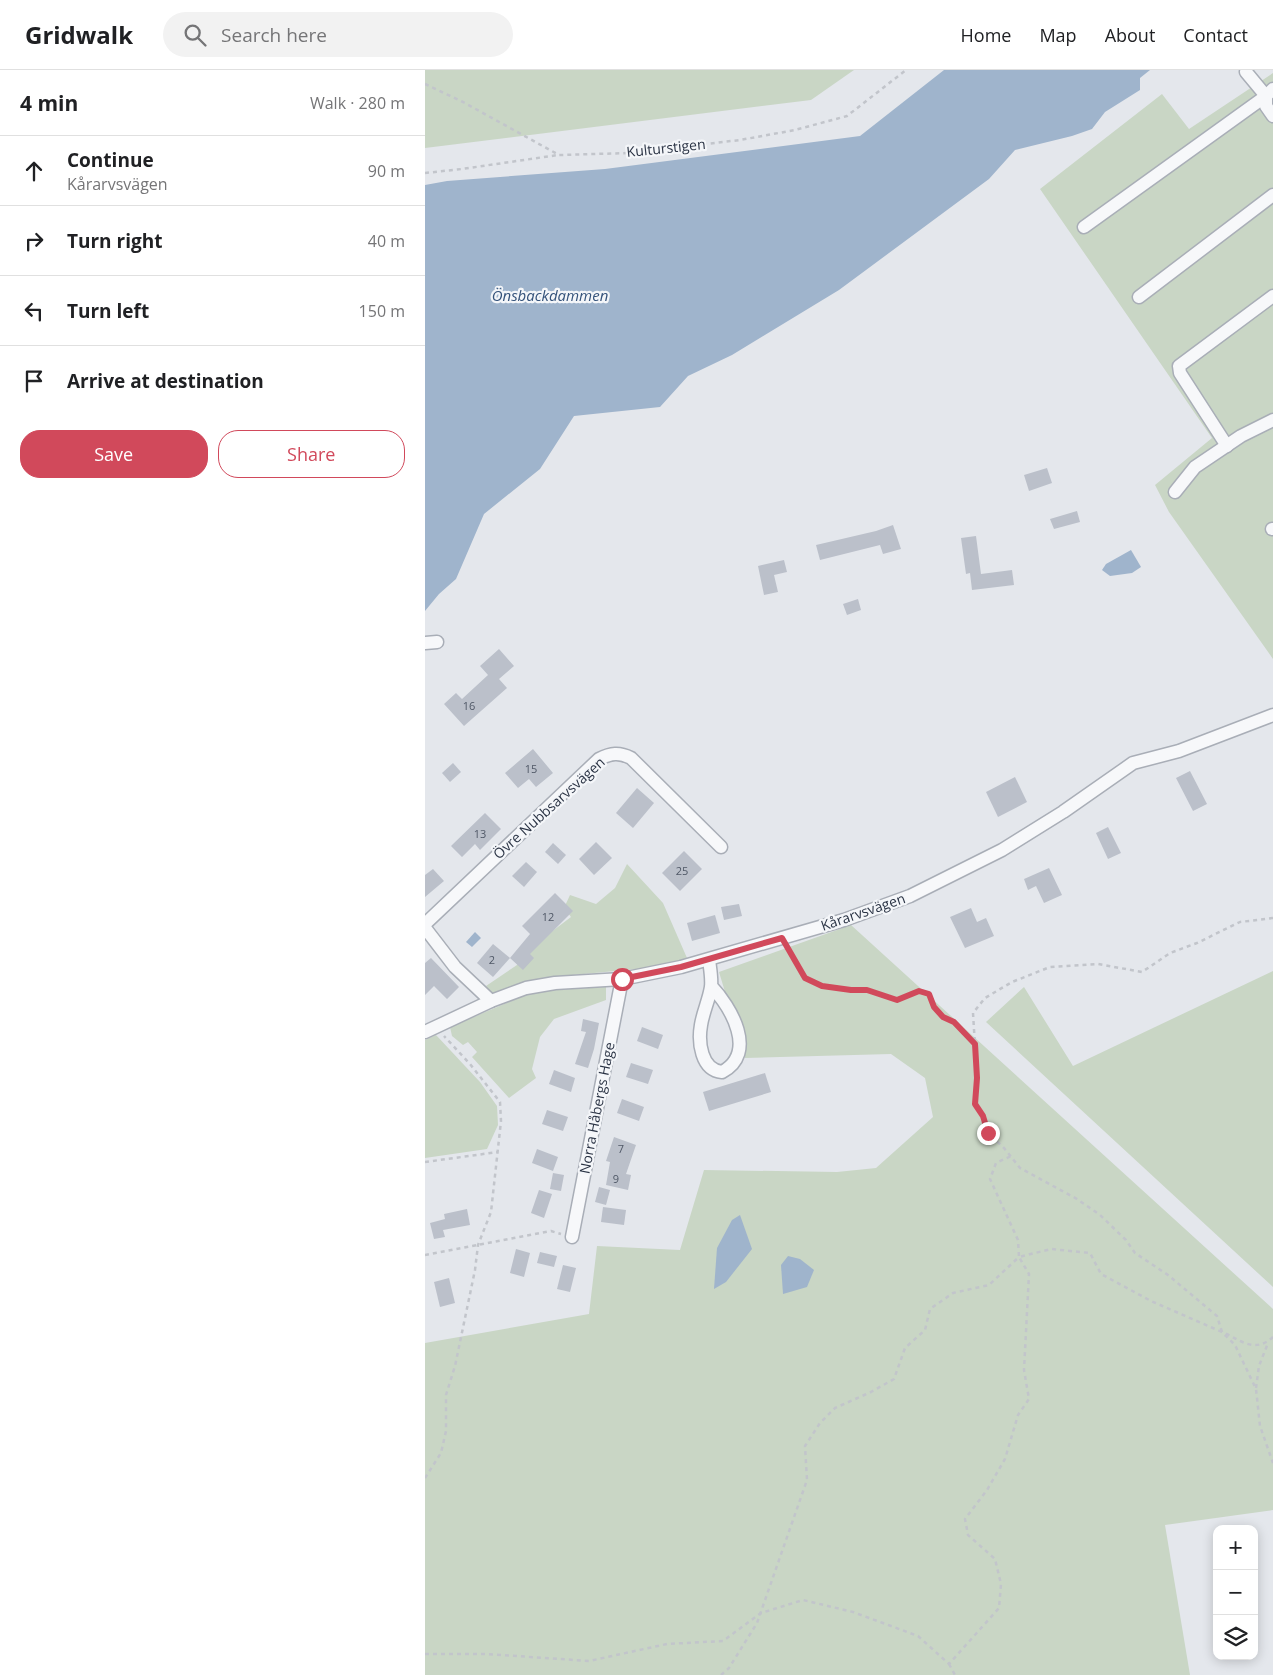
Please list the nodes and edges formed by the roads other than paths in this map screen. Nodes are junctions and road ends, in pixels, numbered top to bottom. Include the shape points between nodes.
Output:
1 (1246, 72) dead end
2 (1270, 92) edge
3 (1273, 116) edge
4 (1273, 195) edge
5 (1084, 228) dead end
6 (1273, 296) edge
7 (1139, 297) dead end
8 (1273, 420) edge
9 (1227, 446) junction
10 (1175, 492) dead end
11 (1273, 715) edge
12 (721, 847) dead end
13 (425, 924) edge
14 (425, 928) edge
15 (709, 960) junction
16 (622, 979) junction
17 (711, 986) junction
18 (491, 1001) junction
19 (430, 1029) edge
20 (572, 1237) road end

1 - 2 street
2 - 3 street via 1266,106
2 - 5 street
4 - 7 street
6 - 9 street via 1179,366 1180,373
8 - 9 street
9 - 10 street via 1195,468
11 - 15 street, Kårarvsvägen via 1179,751 1133,763 1002,850 909,896 844,920
12 - 13 street, Övre Nubbsarvsvägen via 631,758 622,754 607,755 578,778
14 - 18 street via 455,967
15 - 16 street, Kårarvsvägen
15 - 17 street
16 - 18 street, Kårarvsvägen via 525,988
16 - 20 street, Norra Håbergs Hage
17 - 17 street via 728,1006 739,1035 735,1061 722,1072 716,1072 708,1065 701,1044 700,1026
18 - 19 street, Kårarvsvägen

